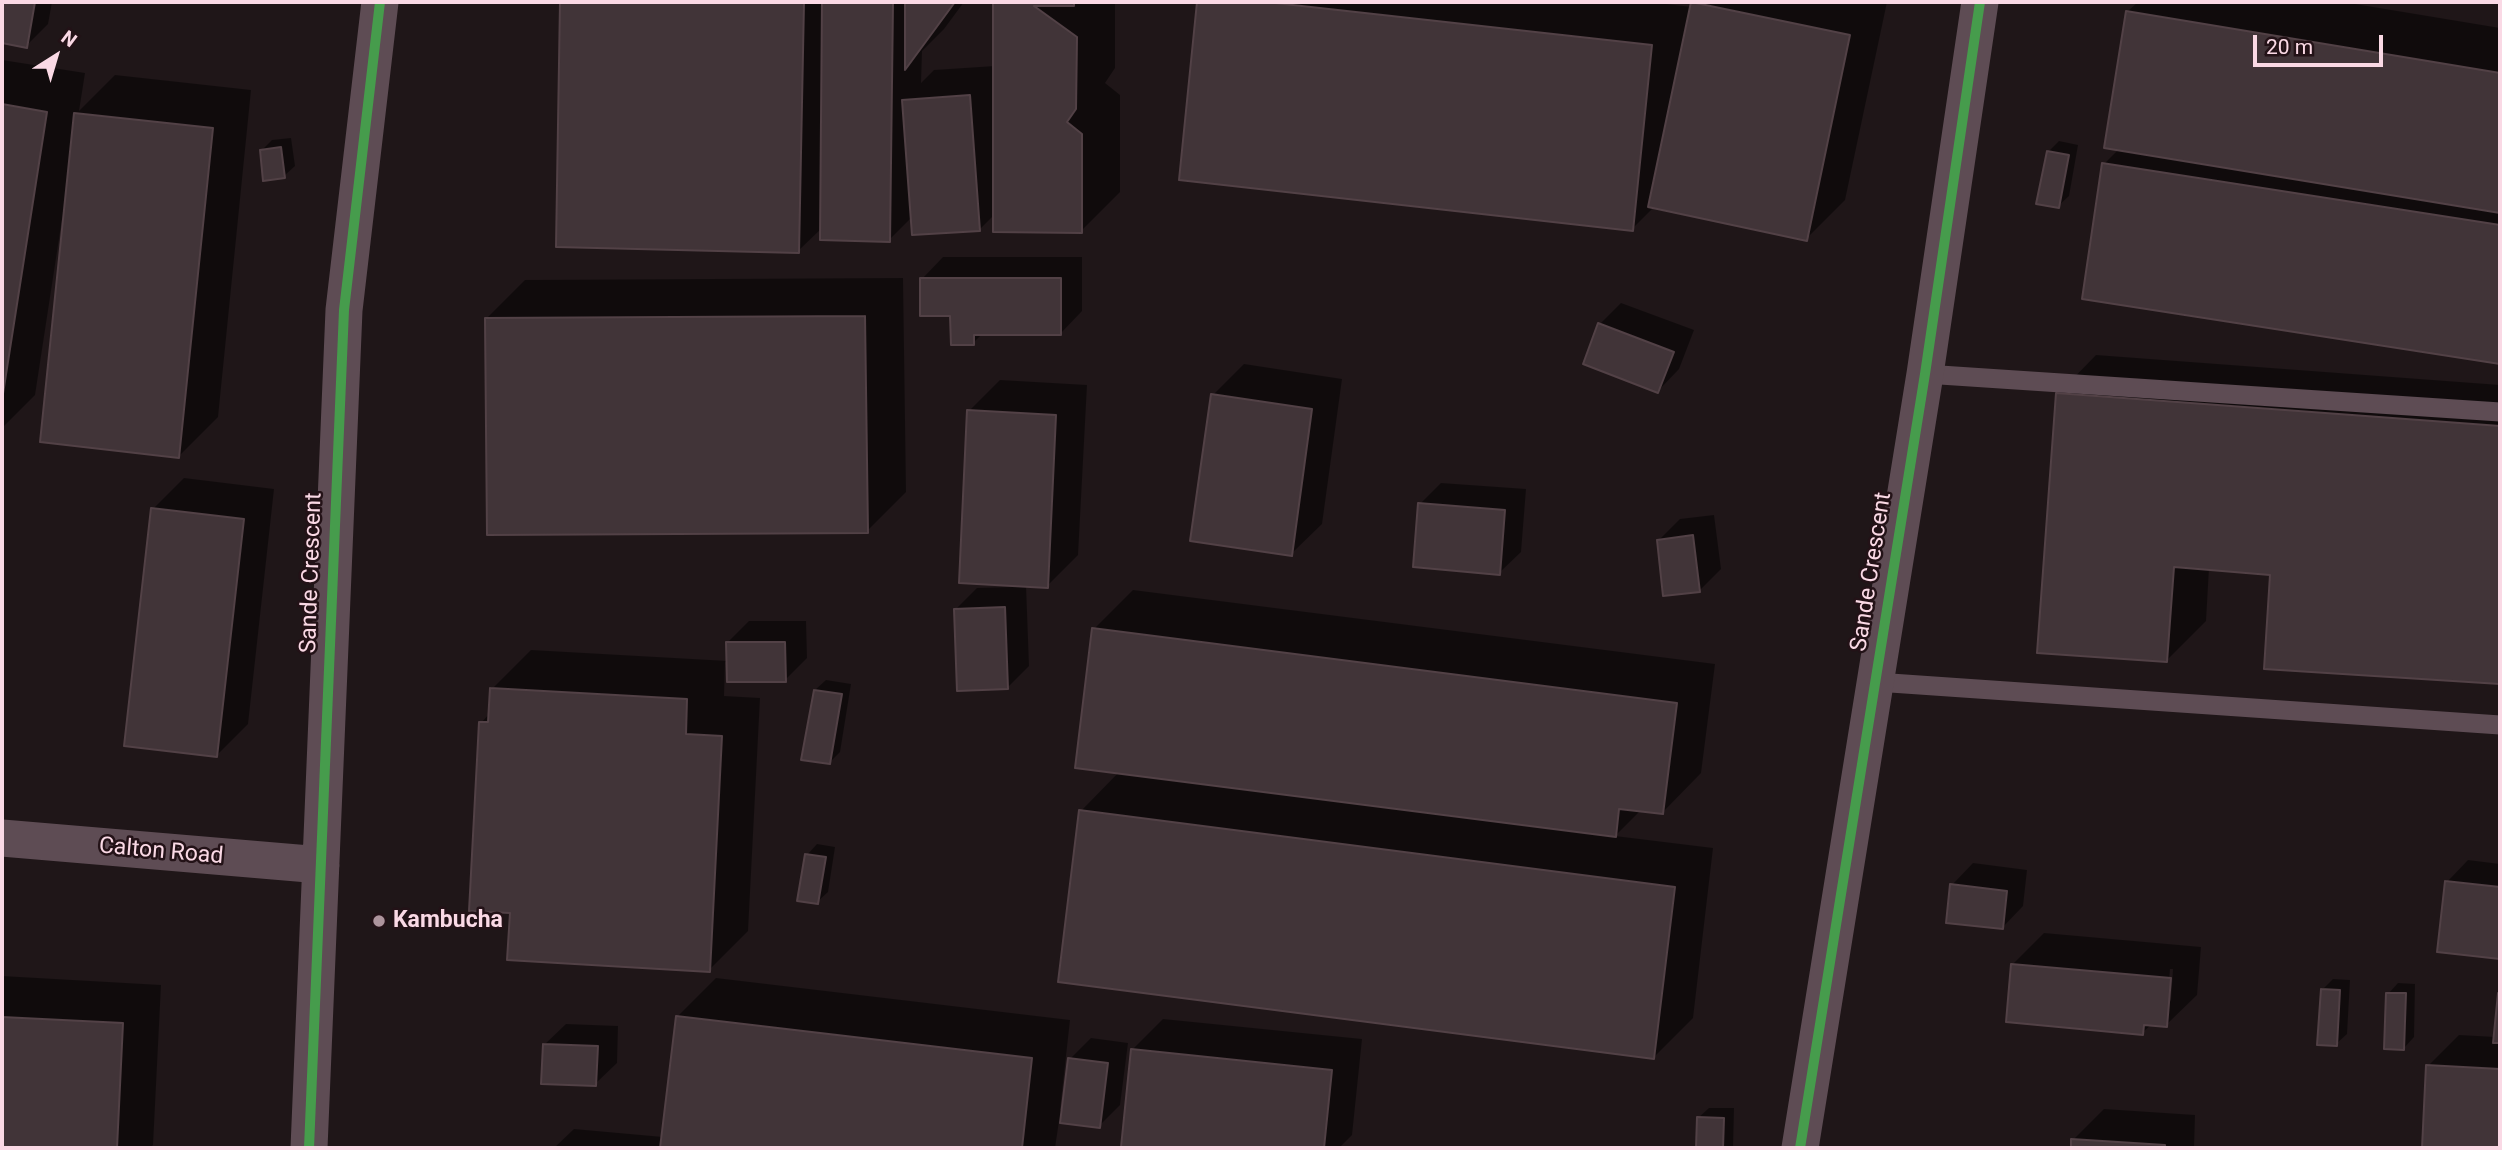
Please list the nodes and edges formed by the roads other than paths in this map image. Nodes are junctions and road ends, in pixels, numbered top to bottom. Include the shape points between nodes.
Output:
1 (380, 2) edge
2 (1980, 2) edge
3 (1925, 374) junction
4 (2500, 412) edge
5 (1876, 682) junction
6 (2500, 725) edge
7 (2, 838) edge
8 (321, 865) junction
9 (309, 1148) edge
10 (1800, 1148) edge

1 - 8 street, Sande Crescent via 344,310
2 - 3 street, Sande Crescent
3 - 4 lane
3 - 5 street, Sande Crescent
5 - 6 lane
5 - 10 street, Sande Crescent
7 - 8 street, Calton Road
8 - 9 street, Sande Crescent

